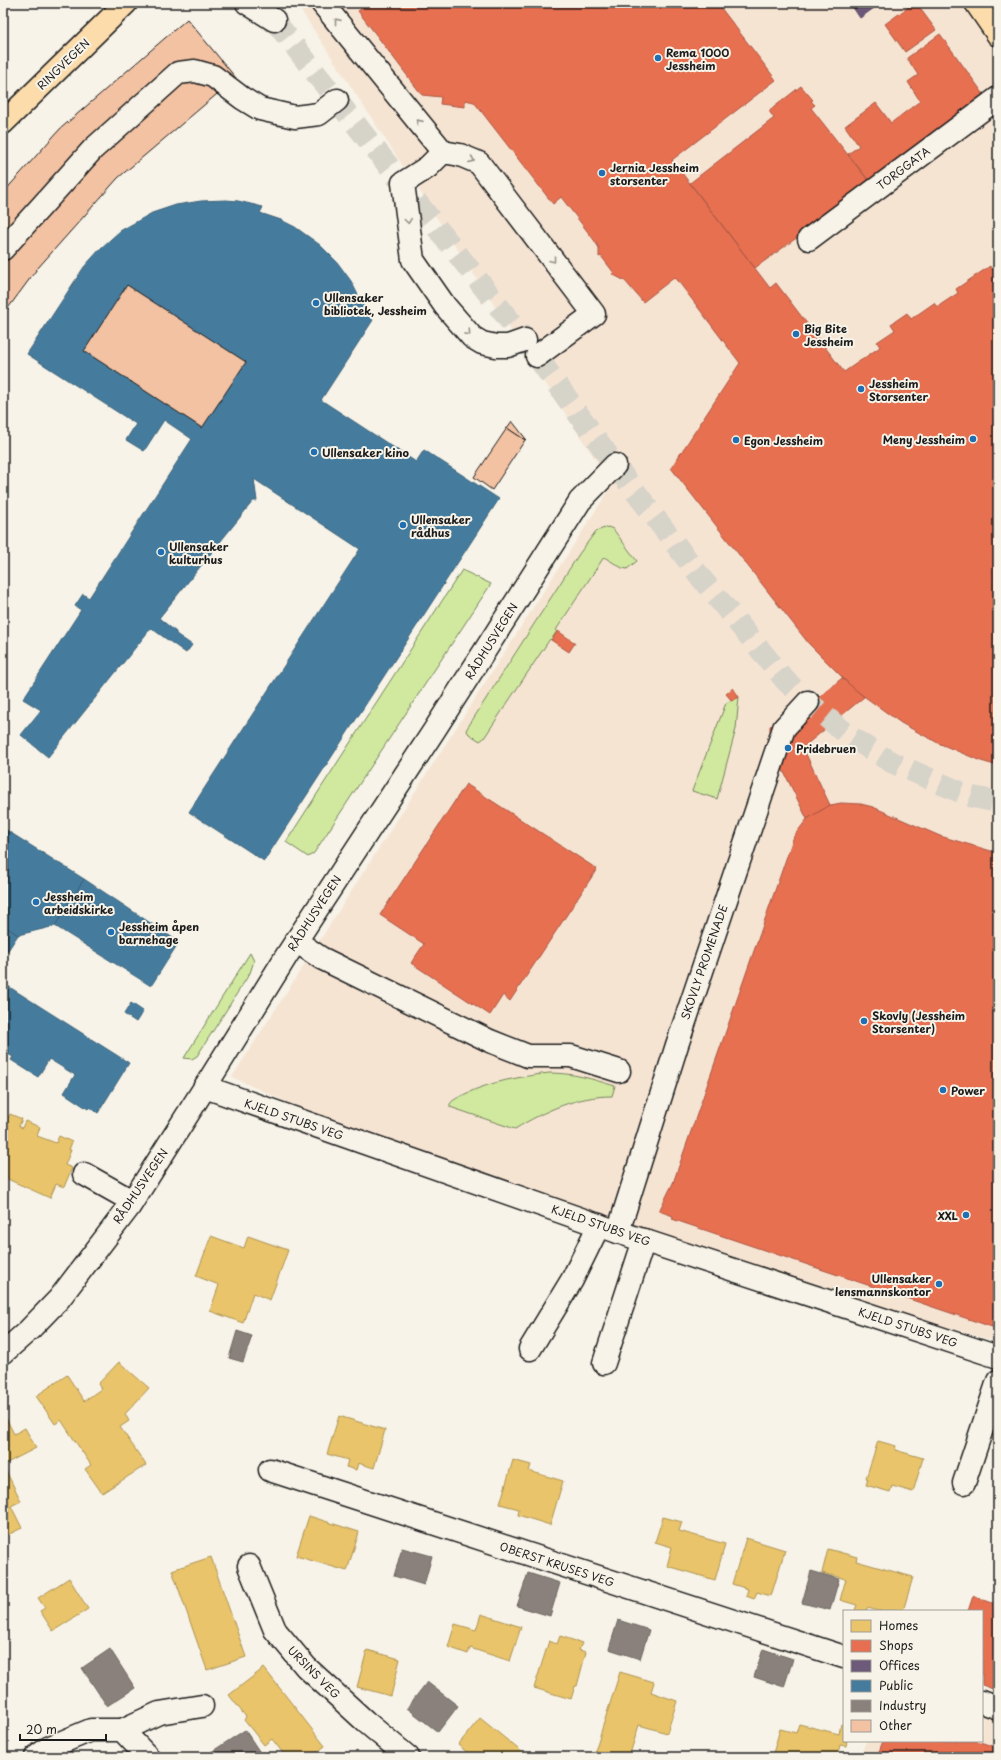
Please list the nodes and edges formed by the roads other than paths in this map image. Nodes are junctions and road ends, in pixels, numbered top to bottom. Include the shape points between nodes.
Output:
1 (247, 3) edge
2 (270, 3) edge
3 (322, 3) edge
4 (976, 3) edge
5 (127, 4) edge
6 (998, 35) edge
7 (998, 98) edge
8 (337, 100) dead end
9 (3, 123) edge
10 (443, 152) junction
11 (809, 238) dead end
12 (3, 249) edge
13 (615, 465) dead end
14 (808, 702) dead end
15 (296, 941) junction
16 (619, 1072) dead end
17 (205, 1087) junction
18 (84, 1174) dead end
19 (132, 1201) junction
20 (609, 1228) junction
21 (644, 1240) junction
22 (530, 1348) dead end
23 (3, 1353) edge
24 (998, 1357) edge
25 (604, 1363) dead end
26 (998, 1381) edge
27 (270, 1470) dead end
28 (964, 1483) dead end
29 (249, 1566) dead end
30 (843, 1657) edge
31 (983, 1702) edge
32 (202, 1706) dead end
33 (998, 1708) edge
34 (122, 1730) junction
35 (36, 1757) edge
36 (148, 1757) edge
37 (408, 1757) edge

1 - 2 street via 274,20
10 -> 3 street
4 - 6 main road
5 - 9 main road, RINGVEGEN
7 - 11 street, TORGGATA
8 - 12 street via 319,114 295,117 260,109 213,76 195,71 178,73 93,149
10 - 10 street via 460,155 479,163 594,314 531,348 496,346 482,343 472,337 445,306 413,260 403,183 428,167
13 - 15 street, RÅDHUSVEGEN via 580,500 435,729
14 - 20 street, SKOVLY PROMENADE via 784,728 679,1038
15 - 16 street via 321,958 490,1041 528,1056 571,1056
15 - 17 street, RÅDHUSVEGEN
17 - 19 street, RÅDHUSVEGEN
17 - 20 street, KJELD STUBS VEG
18 - 19 street
19 - 23 street, RÅDHUSVEGEN via 59,1299
20 - 21 street, KJELD STUBS VEG
20 - 22 street, SKOVLY PROMENADE via 572,1280
21 - 24 street, KJELD STUBS VEG
21 - 25 street
26 - 28 street
27 - 30 street, OBERST KRUSES VEG
29 - 37 street, URSINS VEG via 275,1630 306,1667
31 - 33 street
32 - 34 street via 159,1713
34 - 35 street via 91,1730 48,1748
34 - 36 street

